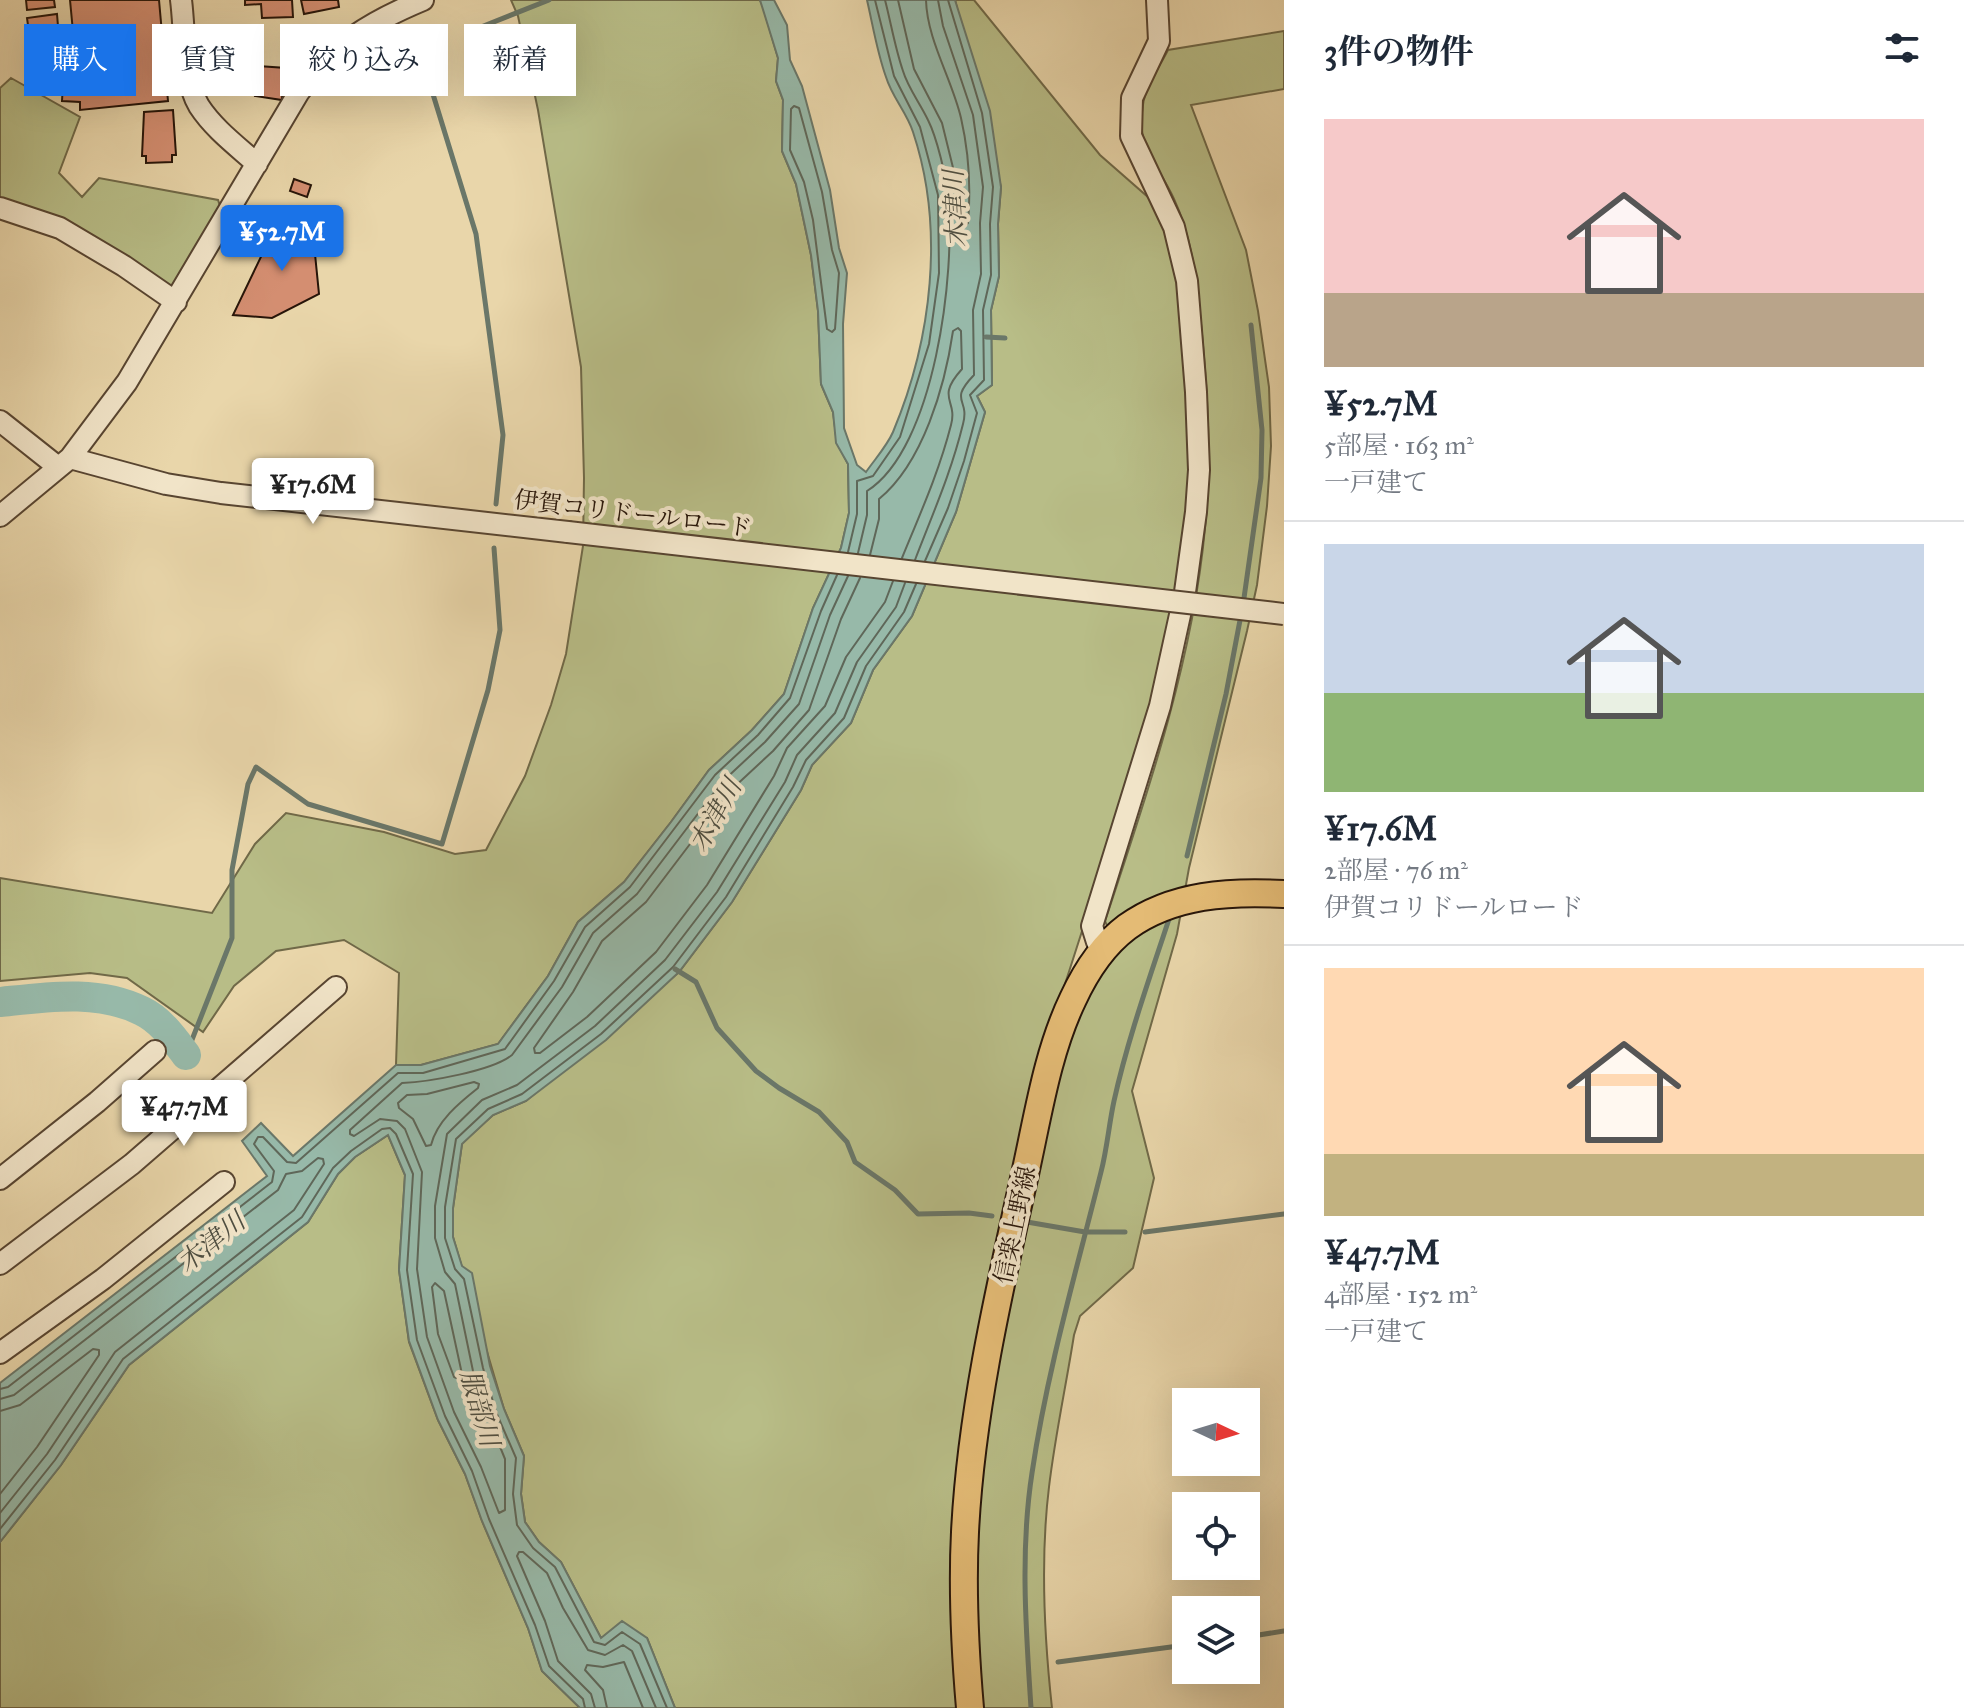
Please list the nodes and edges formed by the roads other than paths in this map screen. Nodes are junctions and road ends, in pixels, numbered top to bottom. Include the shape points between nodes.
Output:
1 (181, 0) edge
2 (423, 0) edge
3 (1157, 0) edge
4 (257, 164) junction
5 (0, 208) edge
6 (176, 302) junction
7 (0, 421) edge
8 (64, 462) junction
9 (0, 516) edge
10 (1284, 614) edge
11 (1284, 894) edge
12 (1105, 949) junction
13 (336, 987) dead end
14 (155, 1051) dead end
15 (0, 1179) edge
16 (224, 1182) dead end
17 (0, 1264) edge
18 (0, 1353) edge
19 (970, 1708) edge

1 - 4 street via 190,86 198,104
2 - 4 street via 360,30 324,60
3 - 12 street via 1159,41 1132,98 1131,136 1182,252 1199,470 1185,592 1160,706 1092,926
4 - 6 street
5 - 6 street via 60,228
6 - 8 street via 127,382
7 - 8 street
8 - 9 street
8 - 10 street, 伊賀コリドールロード, bridge via 221,493
11 - 12 main road, 信楽上野線 via 1185,900 1126,928
12 - 19 main road, 信楽上野線 via 1072,1001 1049,1069 981,1399 964,1555
13 - 17 street via 132,1164
14 - 15 street
16 - 18 street

